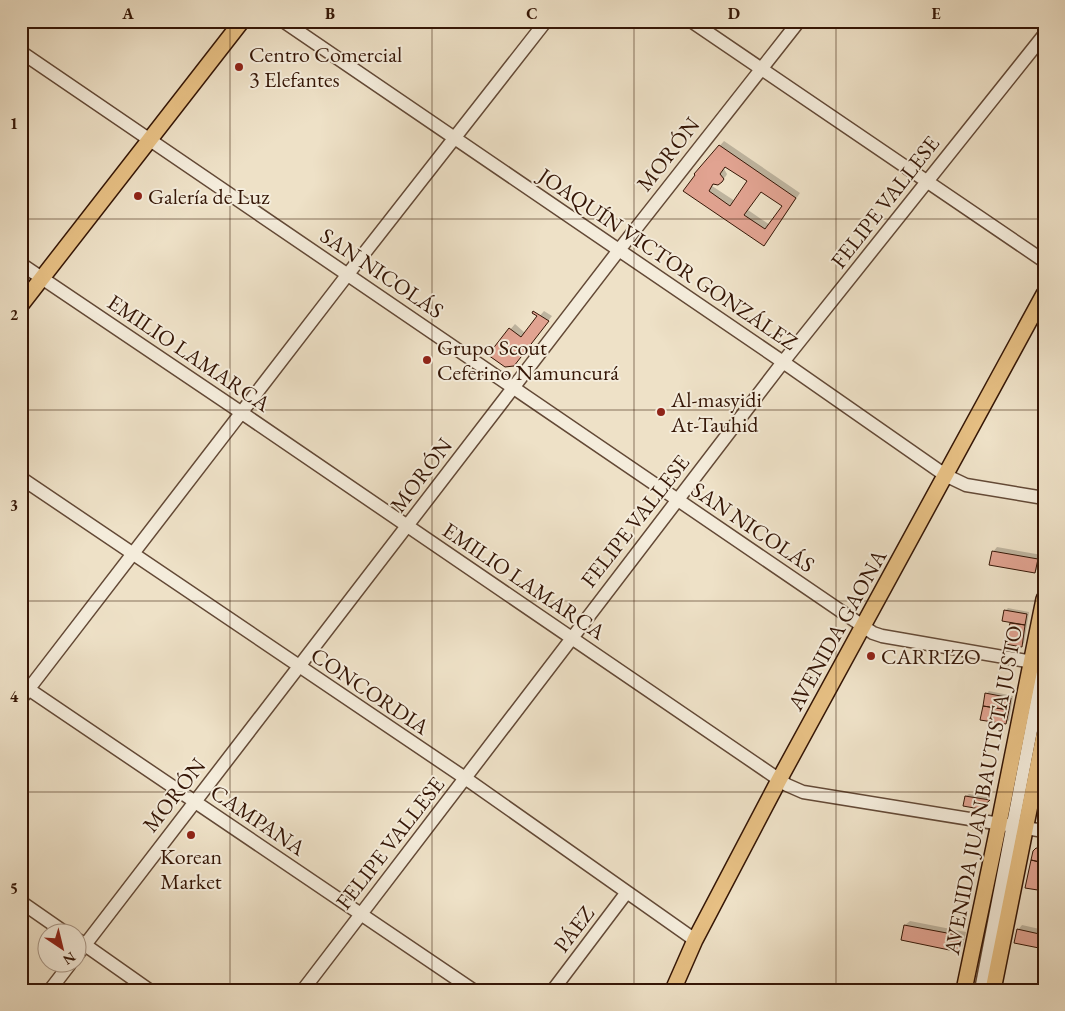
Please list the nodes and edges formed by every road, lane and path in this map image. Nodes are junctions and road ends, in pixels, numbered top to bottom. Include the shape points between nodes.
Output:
1 (242, 21) edge
2 (283, 21) edge
3 (546, 21) edge
4 (691, 21) edge
5 (799, 21) edge
6 (1044, 35) edge
7 (21, 52) edge
8 (760, 69) junction
9 (454, 138) junction
10 (150, 139) junction
11 (926, 181) junction
12 (619, 250) junction
13 (1044, 261) edge
14 (21, 264) edge
15 (348, 274) junction
16 (42, 278) junction
17 (1044, 294) edge
18 (21, 305) edge
19 (783, 362) junction
20 (513, 387) junction
21 (242, 413) junction
22 (945, 475) junction
23 (21, 478) edge
24 (1044, 498) edge
25 (677, 500) junction
26 (407, 526) junction
27 (134, 554) junction
28 (1044, 599) edge
29 (863, 627) junction
30 (571, 637) junction
31 (1040, 663) edge
32 (299, 667) junction
33 (25, 686) edge
34 (21, 700) edge
35 (1044, 735) edge
36 (464, 778) junction
37 (779, 780) junction
38 (195, 801) junction
39 (1013, 825) junction
40 (1044, 830) edge
41 (627, 892) junction
42 (21, 902) edge
43 (360, 913) junction
44 (53, 924) edge
45 (88, 936) edge
46 (695, 940) junction
47 (88, 951) edge
48 (62, 974) edge
49 (50, 990) edge
50 (149, 990) edge
51 (303, 990) edge
52 (473, 990) edge
53 (553, 990) edge
54 (672, 990) edge
55 (964, 990) edge
56 (981, 990) edge
57 (993, 990) edge

1 - 10 main road
2 - 9 street, JOAQUÍN VICTOR GONZÁLEZ
3 - 9 street
4 - 8 street
5 - 8 street, MORÓN
6 - 11 street, FELIPE VALLESE
7 - 10 street, SAN NICOLÁS
8 - 11 street
8 - 12 street, MORÓN
9 - 12 street, JOAQUÍN VICTOR GONZÁLEZ
9 - 15 street
10 - 15 street, SAN NICOLÁS
10 - 16 main road
11 - 13 street
11 - 19 street, FELIPE VALLESE
12 - 19 street, JOAQUÍN VICTOR GONZÁLEZ
12 - 20 street, MORÓN
14 - 16 street, EMILIO LAMARCA
15 - 20 street, SAN NICOLÁS
15 - 21 street
16 - 18 main road
16 - 21 street, EMILIO LAMARCA
17 - 22 main road, AVENIDA GAONA
19 - 22 street, JOAQUÍN VICTOR GONZÁLEZ
19 - 25 street, FELIPE VALLESE
20 - 25 street, SAN NICOLÁS
20 - 26 street, MORÓN
21 - 26 street, EMILIO LAMARCA
21 - 27 street
22 - 24 street, JOAQUÍN VICTOR GONZÁLEZ via 966,485
22 - 29 main road, AVENIDA GAONA
23 - 27 street, CONCORDIA
25 - 29 street, SAN NICOLÁS
25 - 30 street, FELIPE VALLESE
26 - 30 street, EMILIO LAMARCA
26 - 32 street, MORÓN
27 - 32 street, CONCORDIA
27 - 33 street
28 - 31 main road, AVENIDA JUAN BAUTISTA JUSTO
29 - 31 street, SAN NICOLÁS via 882,636
29 - 37 main road, AVENIDA GAONA
30 - 36 street, FELIPE VALLESE
30 - 37 street, EMILIO LAMARCA
31 - 39 main road, AVENIDA JUAN BAUTISTA JUSTO
32 - 36 street, CONCORDIA
32 - 38 street, MORÓN
33 - 34 street
33 - 38 street, CAMPANA
35 - 39 main road, AVENIDA JUAN BAUTISTA JUSTO
36 - 41 street, CONCORDIA
36 - 43 street, FELIPE VALLESE
37 - 39 street, EMILIO LAMARCA via 803,792
37 - 46 main road, AVENIDA GAONA
38 - 43 street, CAMPANA
38 - 45 street, MORÓN
39 - 40 street, EMILIO LAMARCA
39 - 55 main road, AVENIDA JUAN BAUTISTA JUSTO
39 - 56 street
39 - 57 main road, AVENIDA JUAN BAUTISTA JUSTO
41 - 46 street, CONCORDIA
41 - 53 street, PÁEZ
42 - 44 street
43 - 51 street, FELIPE VALLESE
43 - 52 street, CAMPANA
46 - 54 main road, AVENIDA GAONA
47 - 50 street
48 - 49 street

